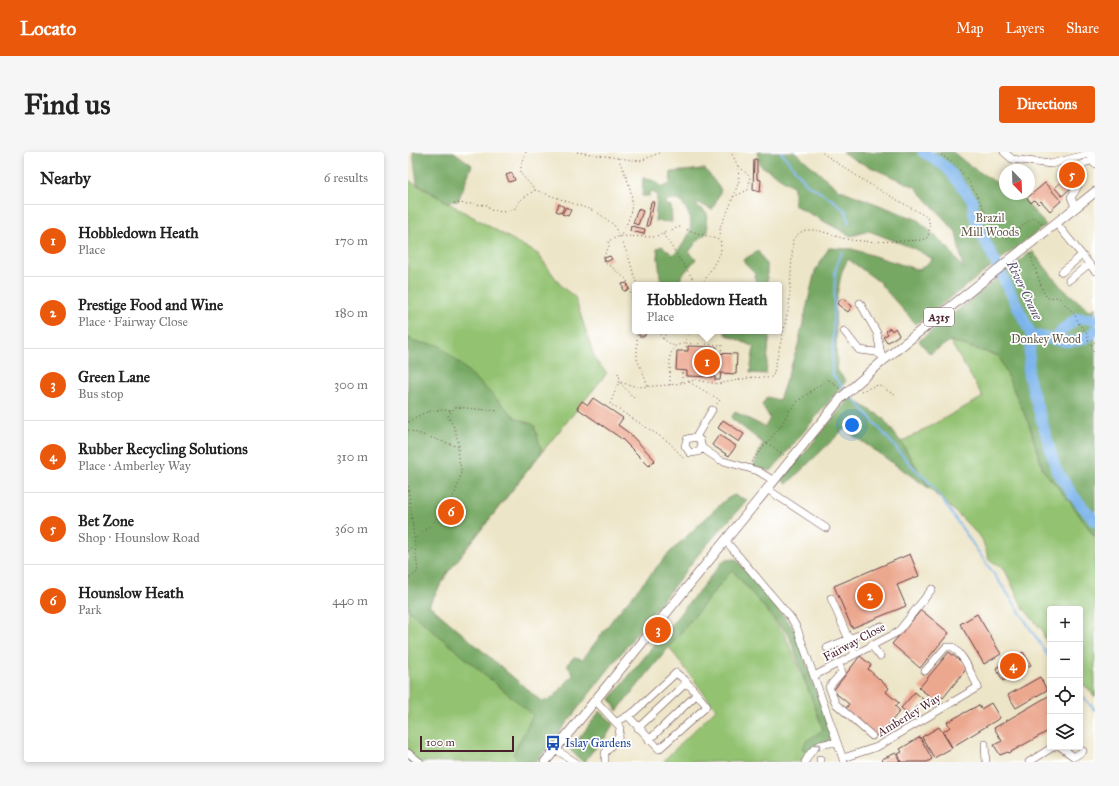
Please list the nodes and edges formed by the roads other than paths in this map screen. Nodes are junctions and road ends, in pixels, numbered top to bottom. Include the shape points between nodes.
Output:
1 (1004, 152) edge
2 (1093, 157) edge
3 (1095, 192) edge
4 (1075, 208) junction
5 (1056, 223) junction
6 (1082, 255) junction
7 (1089, 264) junction
8 (1095, 271) edge
9 (1062, 272) dead end
10 (1069, 280) dead end
11 (860, 303) dead end
12 (844, 331) dead end
13 (883, 357) junction
14 (712, 410) road end
15 (696, 437) junction
16 (702, 448) junction
17 (774, 481) junction
18 (767, 489) junction
19 (826, 528) dead end
20 (726, 540) junction
21 (932, 590) dead end
22 (831, 598) dead end
23 (881, 626) dead end
24 (848, 639) junction
25 (871, 646) junction
26 (827, 648) dead end
27 (855, 654) junction
28 (880, 656) dead end
29 (838, 663) junction
30 (926, 671) dead end
31 (814, 676) junction
32 (687, 682) junction
33 (698, 694) junction
34 (595, 700) junction
35 (628, 716) junction
36 (617, 722) junction
37 (638, 728) junction
38 (872, 736) dead end
39 (649, 740) junction
40 (837, 743) junction
41 (985, 744) dead end
42 (555, 749) junction
43 (1048, 750) edge
44 (1065, 750) edge
45 (1083, 751) dead end
46 (408, 753) edge
47 (843, 760) edge
48 (420, 762) edge
49 (545, 762) edge
50 (575, 762) edge
51 (605, 762) edge
52 (805, 762) edge
53 (986, 762) edge
54 (1029, 762) edge

1 - 2 street via 1012,159 1052,164
2 - 4 street via 1081,166 1078,189 1071,197
3 - 4 main road, A315
4 - 5 main road, A315
5 - 6 street
5 - 13 main road, A315 via 993,275
6 - 7 street
6 - 9 street
7 - 8 street
7 - 10 street
11 - 13 street via 877,333
12 - 13 street via 859,350
13 - 17 main road, A315 via 848,392
14 - 15 street
15 - 16 street via 700,440
15 - 16 street via 687,439 685,446 690,453 698,452
16 - 17 street via 720,460 748,468
17 - 18 main road, A315
18 - 19 street
18 - 20 main road, A315
20 - 31 street via 791,618
20 - 34 main road, A315
21 - 25 street, Fairway Close via 898,632
22 - 24 street
23 - 24 street
24 - 26 street
24 - 27 street
25 - 27 street, Fairway Close
25 - 28 street
27 - 29 street, Fairway Close
29 - 31 street, Fairway Close
29 - 38 street via 842,672 829,686 834,700
30 - 47 street, Amberley Way via 946,647 953,647 962,654 978,687 877,747
31 - 40 street
32 - 33 street
32 - 35 street via 676,673
32 - 37 street
33 - 39 street
33 - 39 street via 705,702 705,708 662,748 656,748
34 - 36 street
34 - 42 main road, A315
35 - 36 street
35 - 37 street
36 - 51 street via 620,731 616,740 604,753
37 - 39 street
40 - 47 street
52 -> 40 street via 809,753 824,742
41 - 53 street
42 - 49 main road, A315
42 - 50 street
43 - 54 street
44 - 45 street via 1074,757
46 - 48 street

